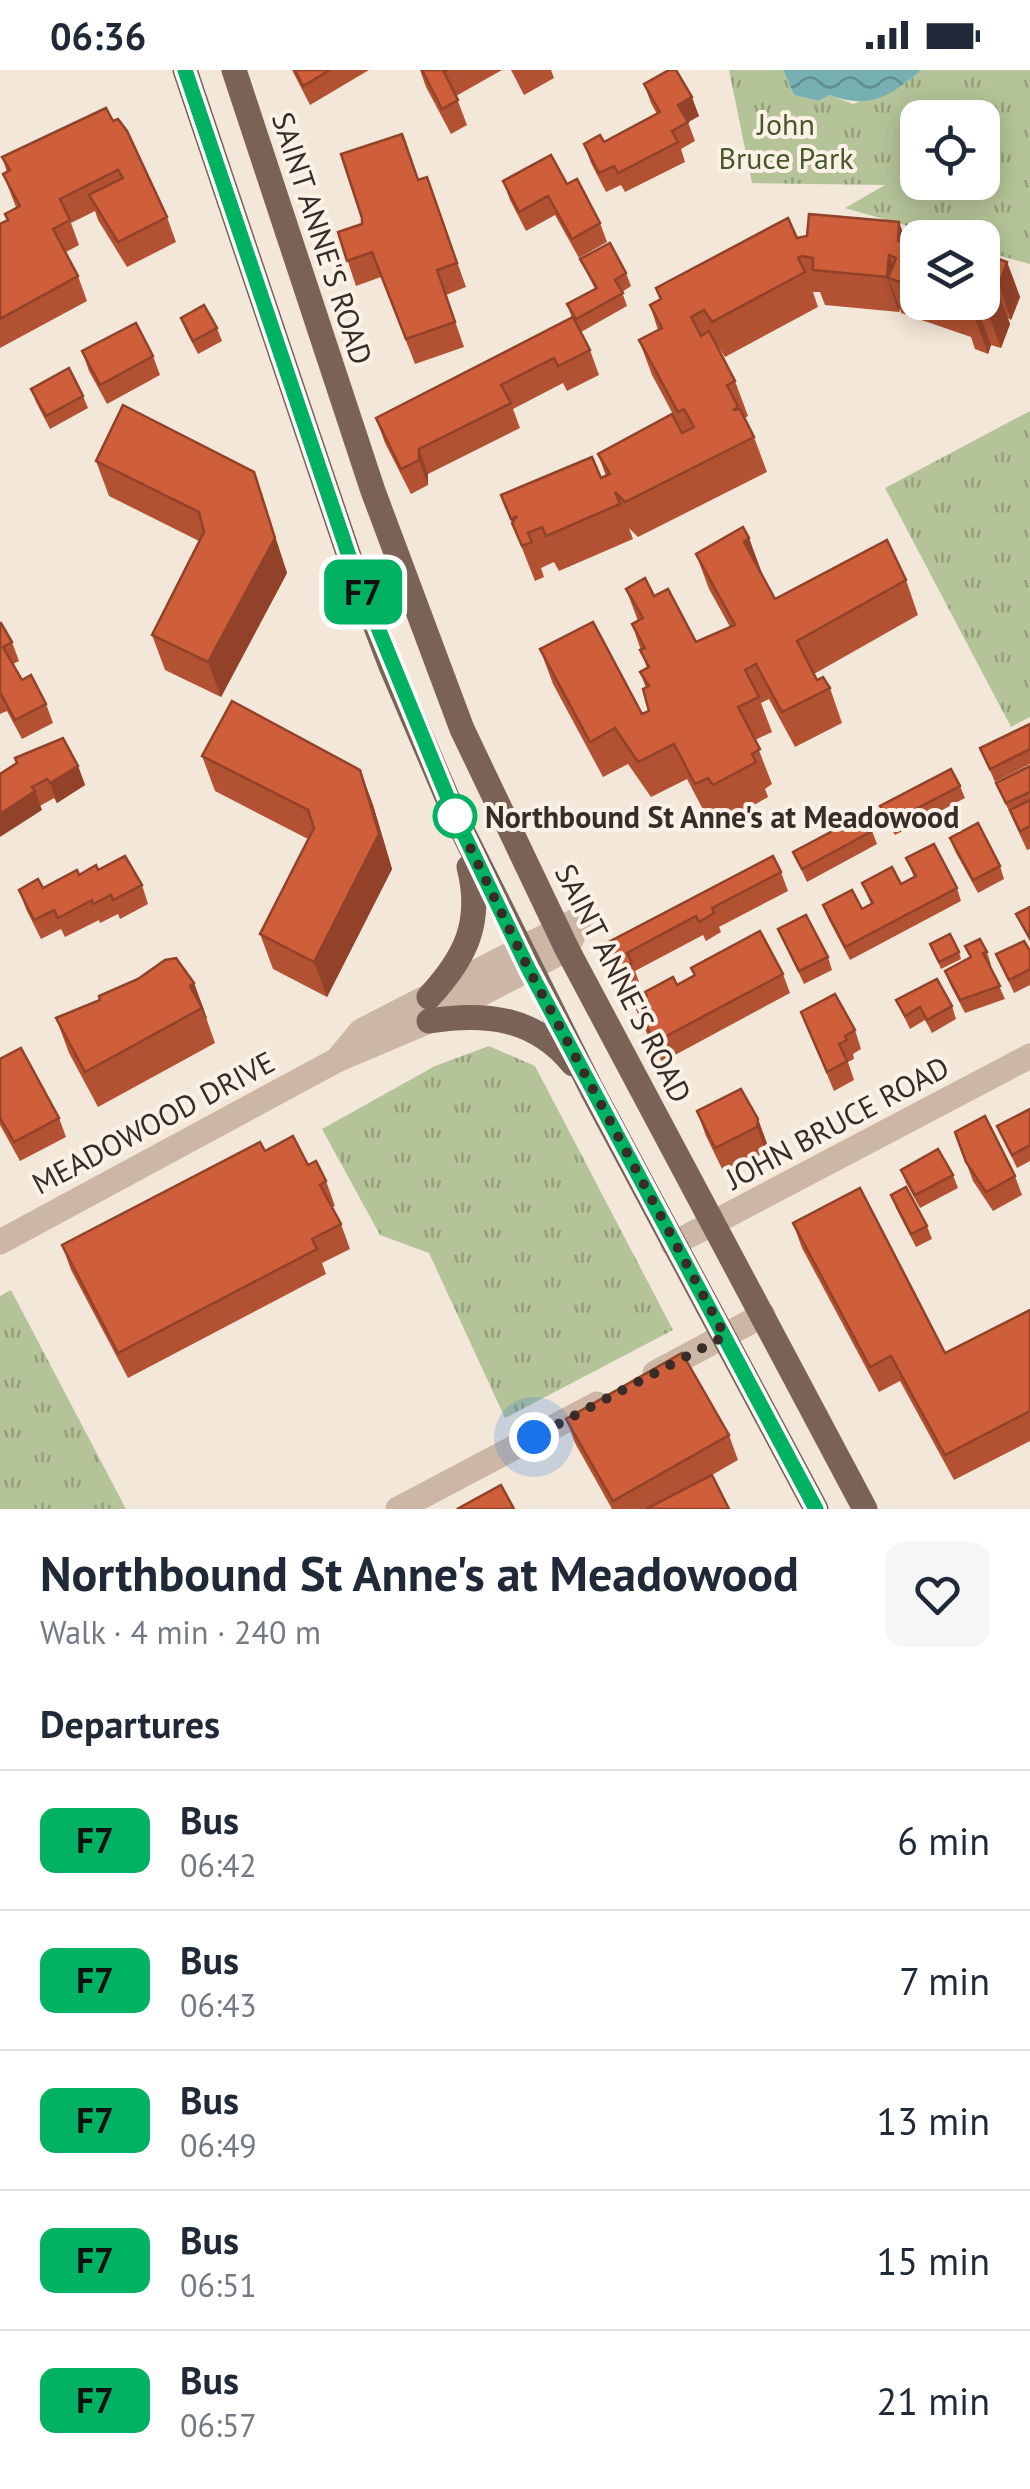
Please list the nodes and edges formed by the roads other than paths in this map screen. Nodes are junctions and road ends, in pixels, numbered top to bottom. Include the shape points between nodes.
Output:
1 (186, 70) edge
2 (234, 70) edge
3 (350, 426) junction
4 (311, 443) junction
5 (456, 818) junction
6 (562, 939) junction
7 (523, 958) junction
8 (429, 1009) junction
9 (1030, 1056) edge
10 (592, 1090) junction
11 (713, 1224) junction
12 (0, 1242) edge
13 (674, 1244) junction
14 (764, 1316) junction
15 (725, 1336) junction
16 (398, 1509) edge
17 (816, 1509) edge
18 (864, 1509) edge

1 - 4 main road
2 - 3 main road, SAINT ANNE'S ROAD
3 - 4 main road
3 - 6 main road, SAINT ANNE'S ROAD via 462,729
4 - 5 main road via 391,666
5 - 7 main road
5 - 8 main road via 473,883 474,931
6 - 7 street, MEADOWOOD DRIVE
6 - 11 main road, SAINT ANNE'S ROAD
7 - 8 street, MEADOWOOD DRIVE
7 - 10 main road
8 - 10 main road via 493,1016 536,1031 565,1054
8 - 12 street, MEADOWOOD DRIVE via 362,1031 337,1060
9 - 11 street, JOHN BRUCE ROAD
10 - 13 main road
11 - 13 street, JOHN BRUCE ROAD
11 - 14 main road, SAINT ANNE'S ROAD
13 - 15 main road
14 - 15 street
14 - 18 main road, SAINT ANNE'S ROAD
15 - 16 street
15 - 17 main road

